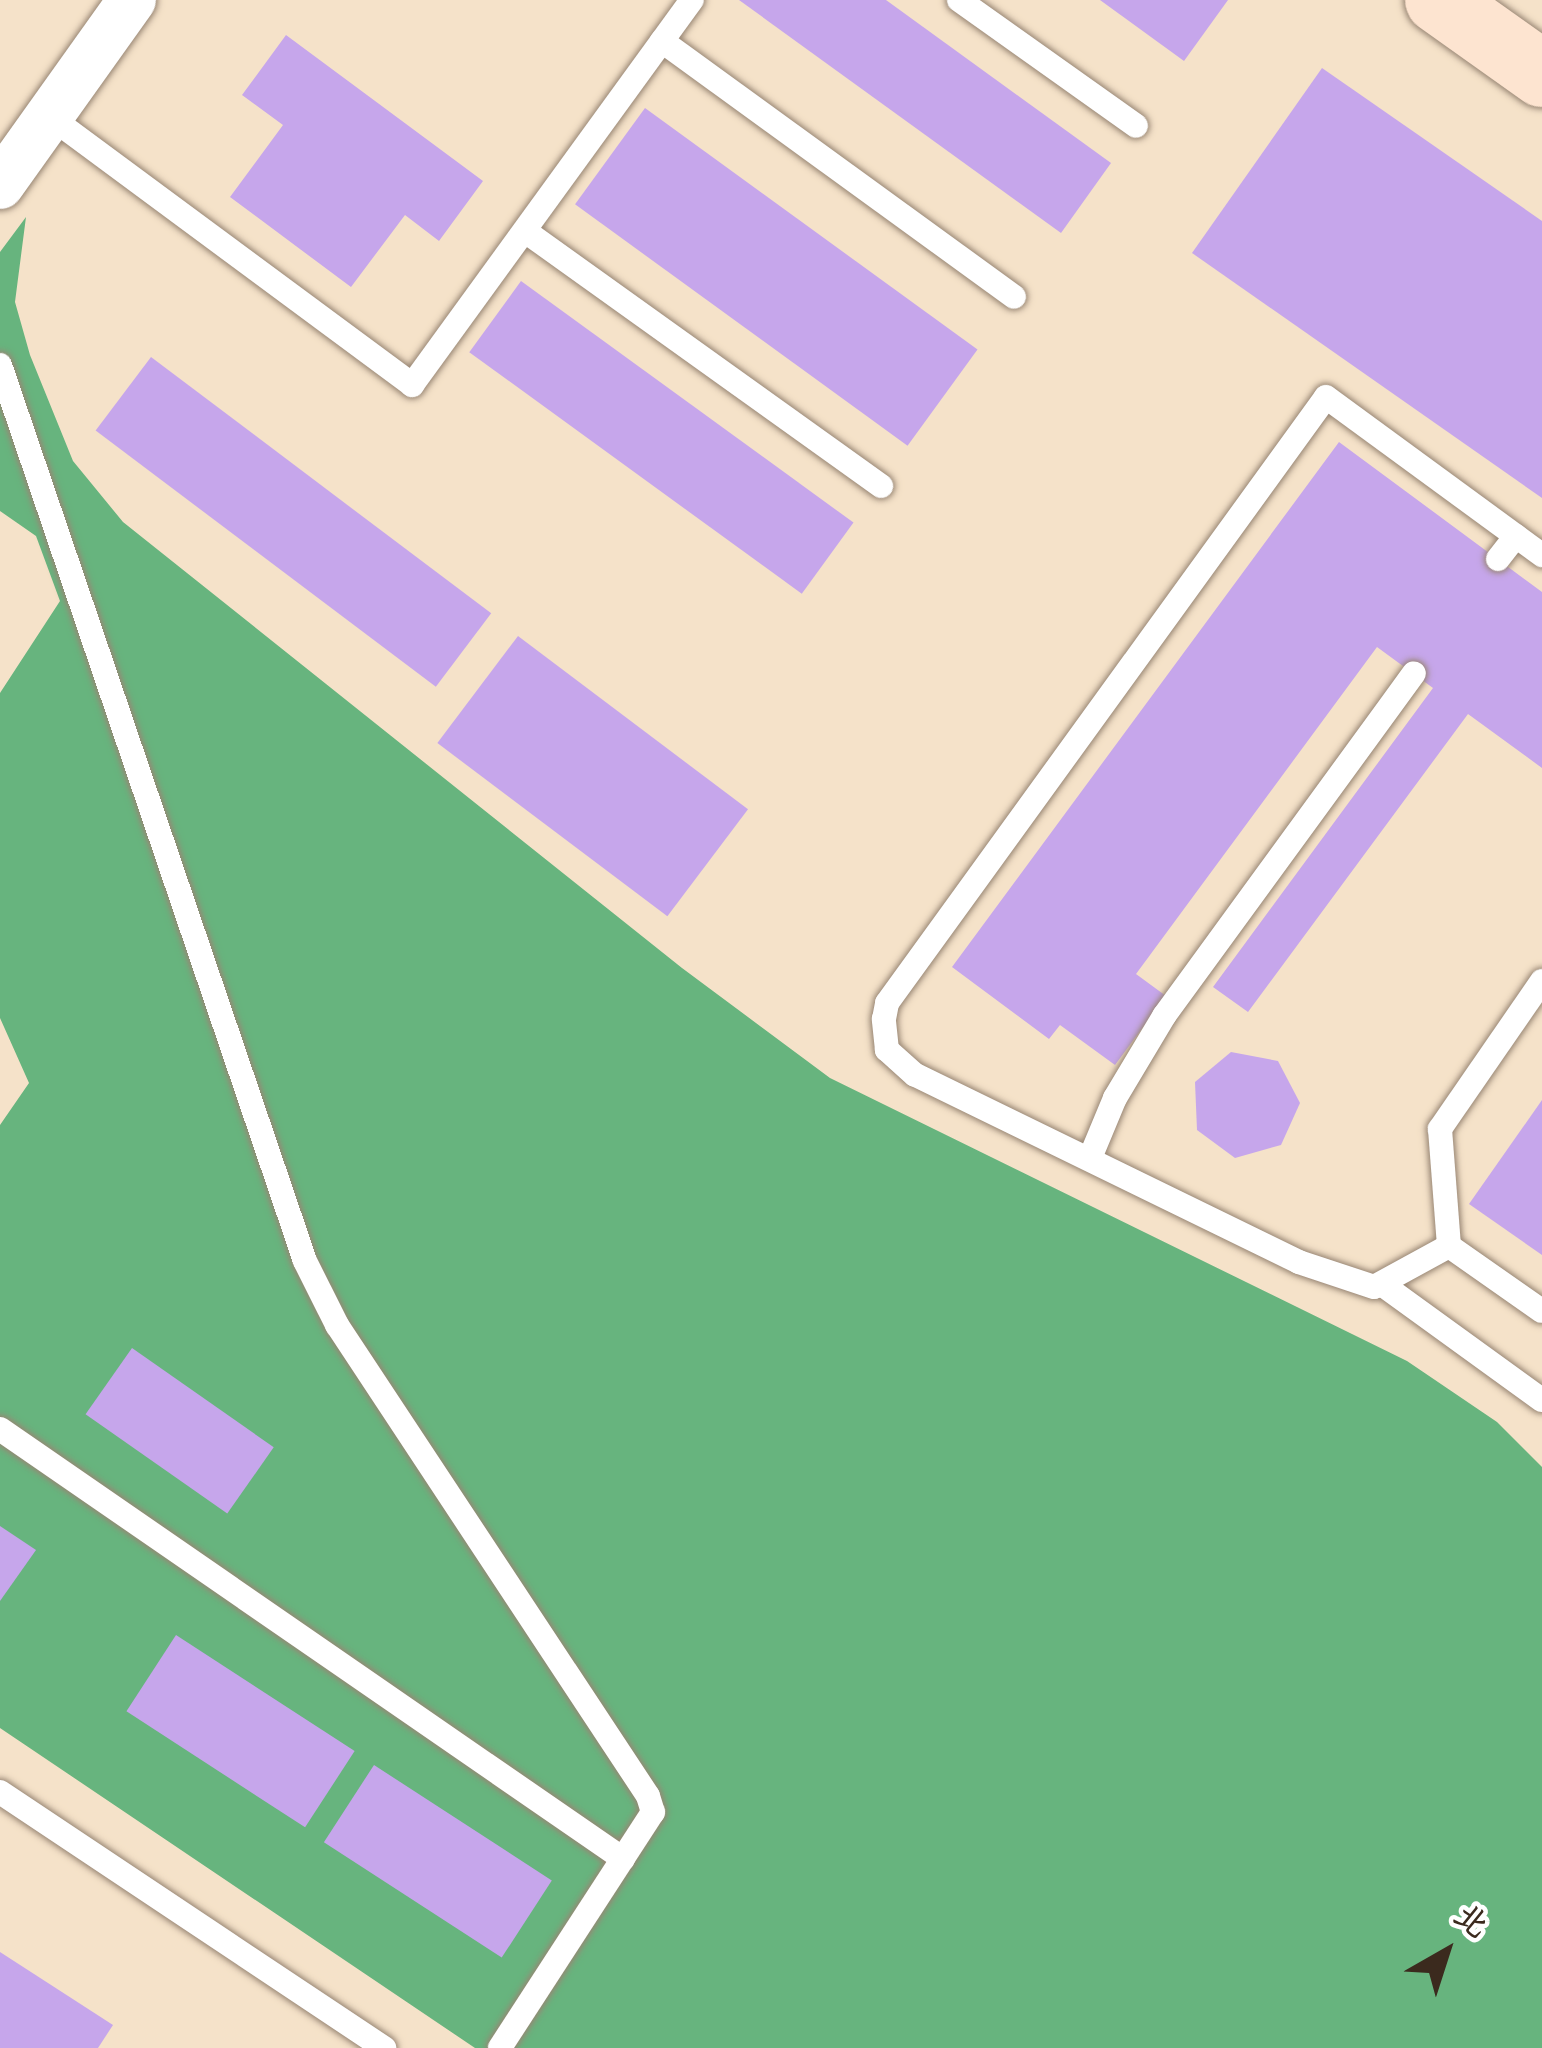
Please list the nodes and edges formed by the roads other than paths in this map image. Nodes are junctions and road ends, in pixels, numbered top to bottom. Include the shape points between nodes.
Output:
1 (132, 0) edge
2 (692, 0) edge
3 (959, 0) edge
4 (1438, 0) edge
5 (662, 41) junction
6 (1542, 74) edge
7 (49, 116) junction
8 (1136, 126) dead end
9 (0, 185) edge
10 (525, 231) junction
11 (1014, 298) dead end
12 (0, 364) edge
13 (880, 485) dead end
14 (1516, 536) junction
15 (1542, 555) edge
16 (1498, 559) dead end
17 (1414, 673) dead end
18 (1542, 981) edge
19 (1090, 1158) junction
20 (1449, 1246) junction
21 (1383, 1285) junction
22 (1542, 1311) edge
23 (1542, 1400) edge
24 (0, 1429) edge
25 (0, 1792) edge
26 (623, 1859) junction
27 (384, 2048) edge
28 (500, 2048) edge

1 - 7 street
2 - 5 lane
3 - 8 lane
4 - 6 main road
5 - 10 lane
5 - 11 lane
7 - 9 street
7 - 10 lane via 412,385
10 - 13 lane
12 - 26 lane via 305,1261 337,1325 648,1796 653,1812
14 - 15 lane
14 - 16 lane
14 - 19 lane via 1326,397 887,1003 886,1050 897,1064
17 - 19 lane via 1164,1016
18 - 20 lane via 1440,1129
19 - 21 lane via 1299,1262
20 - 21 lane
20 - 22 lane
21 - 23 lane
24 - 26 lane
25 - 27 lane
26 - 28 lane

